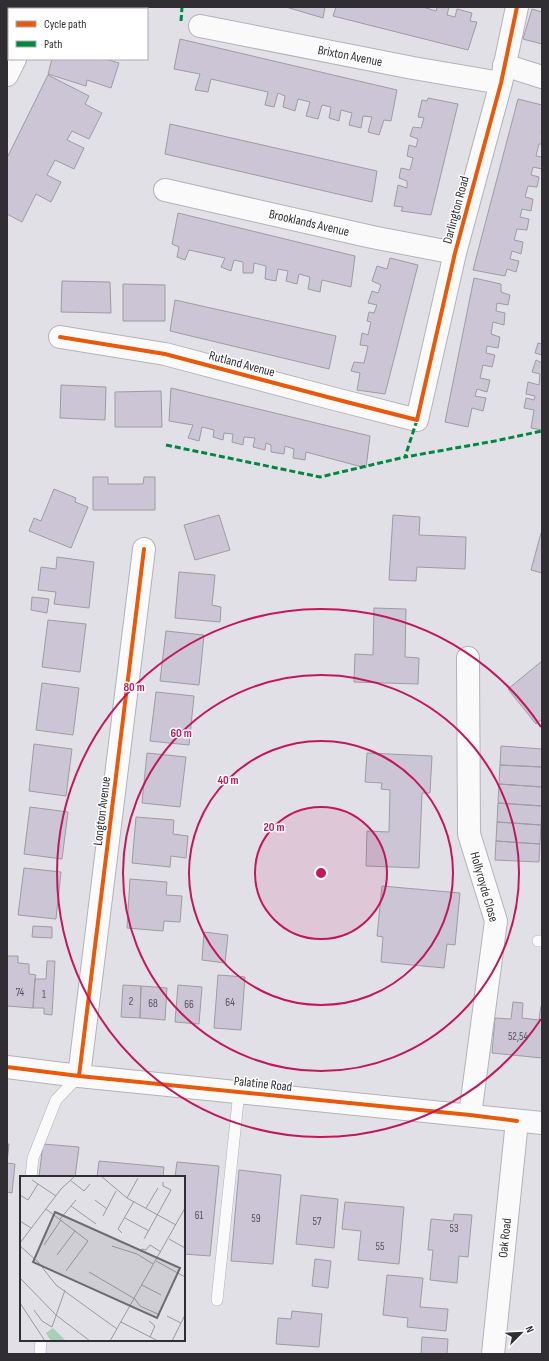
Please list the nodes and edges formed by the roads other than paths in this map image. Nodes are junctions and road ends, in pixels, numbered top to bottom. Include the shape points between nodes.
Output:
1 (517, 7) edge
2 (200, 26) dead end
3 (14, 60) edge
4 (503, 74) junction
5 (7, 75) edge
6 (542, 77) edge
7 (165, 190) dead end
8 (455, 252) junction
9 (60, 336) dead end
10 (416, 420) joint
11 (144, 549) dead end
12 (468, 658) dead end
13 (7, 1067) edge
14 (80, 1076) junction
15 (238, 1092) junction
16 (470, 1115) junction
17 (517, 1121) junction
18 (542, 1123) edge
19 (31, 1176) edge
20 (217, 1300) dead end
21 (41, 1341) edge
22 (40, 1354) edge
23 (493, 1354) edge

1 - 4 street, Darlington Road
2 - 4 street, Brixton Avenue via 413,68
3 - 5 street
4 - 6 street, Brixton Avenue
4 - 8 street, Darlington Road
7 - 8 street, Brooklands Avenue via 372,237
8 - 10 street, Darlington Road
9 - 10 street, Rutland Avenue via 165,354
11 - 14 street, Longton Avenue
12 - 16 street, Hollyroyde Close via 469,834 496,921
13 - 14 street, Palatine Road
14 - 15 street, Palatine Road
14 - 19 lane via 56,1100 33,1158
15 - 16 street, Palatine Road
15 - 20 lane
16 - 17 street, Palatine Road
17 - 18 street, Palatine Road
17 - 23 street, Oak Road
21 - 22 lane

